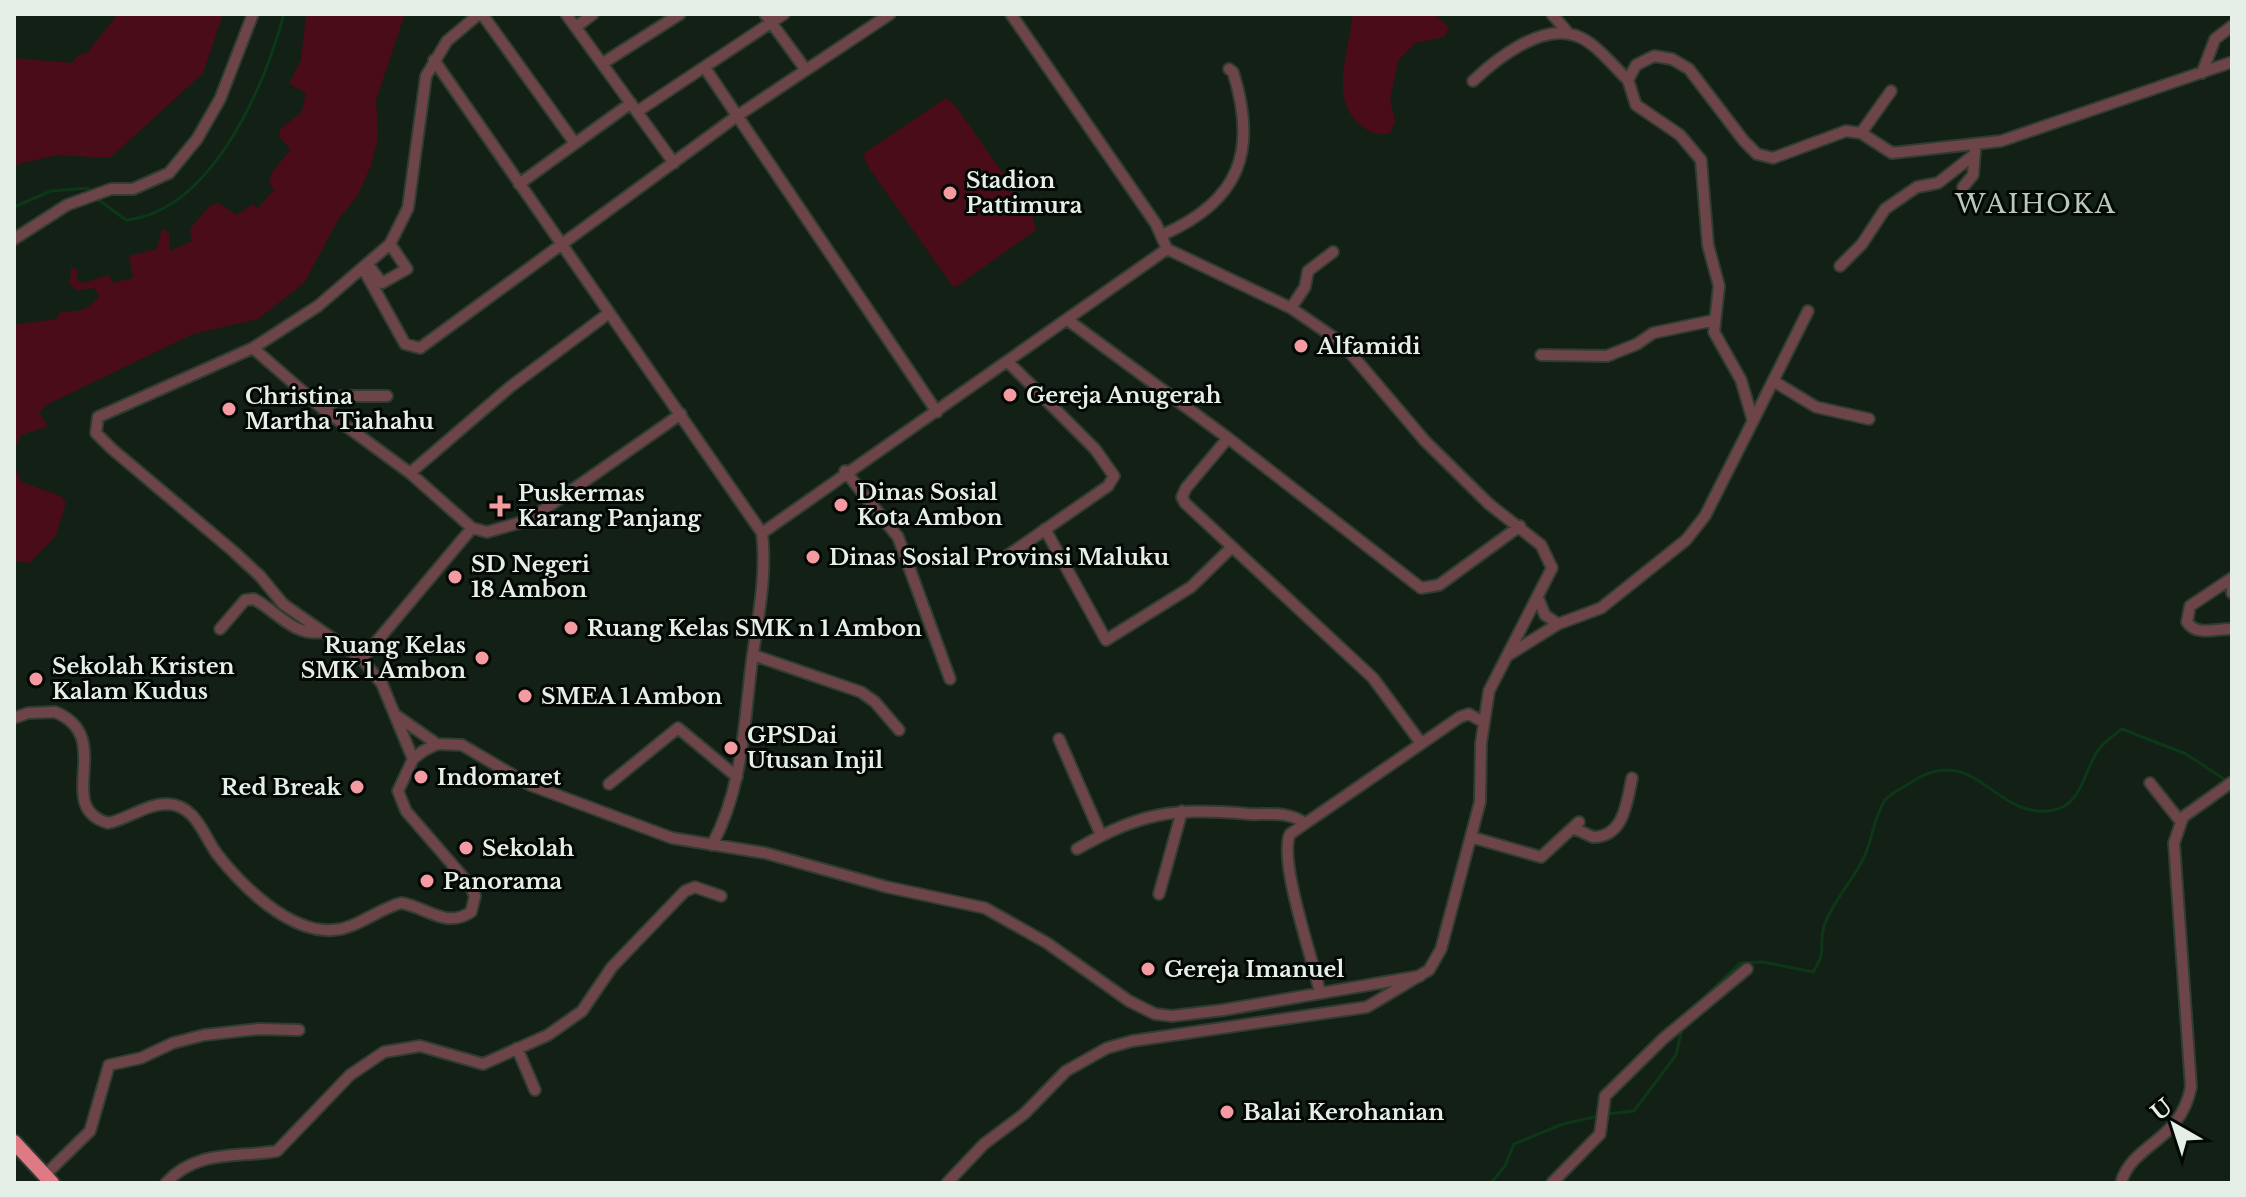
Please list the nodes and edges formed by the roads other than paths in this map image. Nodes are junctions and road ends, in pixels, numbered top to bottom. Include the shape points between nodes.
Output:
1 (253, 14) edge
2 (481, 14) edge
3 (566, 14) edge
4 (593, 14) edge
5 (680, 14) edge
6 (784, 14) edge
7 (1011, 14) edge
8 (1552, 14) edge
9 (884, 15) edge
10 (768, 19) edge
11 (2232, 26) edge
12 (576, 27) junction
13 (1569, 34) junction
14 (434, 60) junction
15 (2232, 62) edge
16 (603, 63) junction
17 (705, 68) junction
18 (1229, 69) dead end
19 (806, 70) junction
20 (2202, 73) junction
21 (1628, 80) junction
22 (1473, 81) dead end
23 (1891, 91) dead end
24 (635, 107) junction
25 (737, 116) junction
26 (1861, 133) junction
27 (574, 142) junction
28 (1975, 149) junction
29 (674, 163) junction
30 (519, 184) junction
31 (1963, 187) dead end
32 (1162, 235) junction
33 (14, 239) edge
34 (390, 244) junction
35 (562, 244) junction
36 (1167, 249) junction
37 (1333, 252) dead end
38 (1840, 266) dead end
39 (366, 268) junction
40 (1291, 308) junction
41 (1808, 311) dead end
42 (609, 313) junction
43 (1715, 320) junction
44 (1069, 321) junction
45 (253, 348) junction
46 (1541, 355) dead end
47 (1009, 363) junction
48 (1775, 382) junction
49 (387, 396) dead end
50 (323, 409) junction
51 (937, 412) junction
52 (681, 414) junction
53 (1869, 419) dead end
54 (1753, 421) junction
55 (1228, 438) junction
56 (845, 471) junction
57 (410, 473) junction
58 (1520, 526) junction
59 (472, 528) junction
60 (1045, 529) junction
61 (762, 533) junction
62 (1231, 548) junction
63 (1004, 558) dead end
64 (2232, 580) edge
65 (2232, 593) edge
66 (1538, 598) junction
67 (1558, 624) junction
68 (220, 629) dead end
69 (2232, 629) edge
70 (322, 632) junction
71 (753, 655) junction
72 (1506, 658) junction
73 (362, 659) junction
74 (950, 679) dead end
75 (397, 716) junction
76 (14, 718) edge
77 (1483, 722) junction
78 (899, 730) dead end
79 (1059, 739) dead end
80 (1421, 743) junction
81 (437, 744) junction
82 (413, 759) junction
83 (737, 777) junction
84 (1632, 778) dead end
85 (2232, 782) edge
86 (2150, 783) dead end
87 (609, 784) dead end
88 (1182, 811) junction
89 (1303, 822) junction
90 (2181, 822) junction
91 (1101, 835) junction
92 (1471, 837) junction
93 (712, 845) junction
94 (1077, 849) dead end
95 (1159, 894) dead end
96 (721, 896) dead end
97 (1747, 969) dead end
98 (1420, 976) junction
99 (1320, 993) junction
100 (299, 1030) dead end
101 (517, 1048) junction
102 (535, 1090) dead end
103 (14, 1142) edge
104 (49, 1179) edge
105 (166, 1183) edge
106 (947, 1183) edge
107 (1552, 1183) edge
108 (2121, 1183) edge

1 - 33 street via 220,99 169,173 133,189 111,189 67,205
2 - 14 street via 447,41
2 - 27 street
3 - 12 street
4 - 12 street
5 - 16 street
6 - 10 street
7 - 32 street
8 - 13 street
9 - 19 street
10 - 17 street
10 - 19 street
11 - 20 street via 2215,39
12 - 16 street
13 - 21 street via 1586,41
13 - 22 street via 1522,46
14 - 30 street
14 - 34 street via 421,103 408,208
15 - 20 street
16 - 24 street
17 - 24 street
17 - 25 street
18 - 32 street via 1245,105 1246,121 1234,175 1205,210
19 - 25 street
20 - 28 street
21 - 26 street via 1645,59 1662,56 1680,62 1701,81 1744,141 1765,157 1781,157 1835,133
21 - 43 street via 1636,105 1680,135 1701,160 1708,245 1719,286
23 - 26 street
24 - 27 street
24 - 29 street
25 - 29 street
25 - 51 street
26 - 28 street via 1892,153
27 - 30 street
28 - 31 street via 1973,175
28 - 38 street via 1938,183 1917,187 1885,209
29 - 35 street
30 - 35 street
32 - 36 street
34 - 39 street
34 - 39 street via 407,269 382,283
35 - 39 street via 415,349 402,339
35 - 42 street
36 - 40 street
36 - 44 street
37 - 40 street via 1308,271
39 - 45 street
40 - 58 street via 1342,343 1425,441 1489,504
41 - 48 street
42 - 52 street
42 - 57 street via 510,387
43 - 46 street via 1653,333 1607,356
43 - 54 street via 1715,338 1741,380
44 - 47 street
44 - 55 street
45 - 50 street
45 - 70 street via 102,413 96,433 251,568 283,604
47 - 51 street
47 - 60 street via 1114,472 1108,486
48 - 53 street via 1816,407
48 - 54 street
49 - 50 street via 342,396
50 - 57 street
51 - 56 street
52 - 59 street via 529,520 496,531
52 - 61 street
54 - 67 street via 1705,516 1686,540 1601,608
55 - 58 street via 1421,588 1439,585
55 - 62 street via 1182,497
56 - 61 street
56 - 74 street via 898,537
57 - 59 street
58 - 66 street via 1541,545 1552,568
59 - 73 street
60 - 62 street via 1106,640 1191,587
60 - 63 street
61 - 71 street
62 - 80 street via 1373,678
64 - 65 street
64 - 69 street via 2190,606 2187,622 2210,632
66 - 67 street via 1545,615
66 - 72 street
67 - 72 street
68 - 70 street via 245,600 254,599 299,630
70 - 73 street
71 - 78 street via 861,692
71 - 83 street
72 - 77 street via 1493,679
73 - 75 street
75 - 81 street
75 - 82 street
76 - 82 street via 55,712 79,732 87,754 82,783 89,812 108,823 153,806 181,807 237,876 270,905 314,930 336,930 401,903 443,919 471,912 475,903 470,885 400,801 402,778
77 - 80 street via 1465,715
77 - 92 street via 1480,802
79 - 91 street
80 - 89 street
81 - 82 street
81 - 93 street via 477,750 530,785 672,838
83 - 87 street via 678,728
83 - 93 street
84 - 92 street via 1625,811 1614,829 1593,837 1576,825 1541,857
85 - 90 street
86 - 90 street
88 - 89 street via 1290,815
88 - 91 street via 1141,817
88 - 95 street
89 - 99 street via 1288,837 1287,859
90 - 108 street via 2174,863 2191,1087 2177,1124 2131,1164
91 - 94 street
92 - 98 street via 1441,949
93 - 99 street via 765,853 985,908 1155,1014 1195,1014
96 - 101 street via 695,887 685,891 612,967 582,1011 533,1044
97 - 107 street via 1605,1096 1598,1137
98 - 99 street
98 - 106 street via 1367,1007 1107,1048 1066,1071
100 - 104 street via 204,1035 109,1065 90,1131
101 - 102 street
101 - 105 street via 477,1064 420,1046 384,1052 350,1075 277,1151 199,1160
103 - 104 highway

